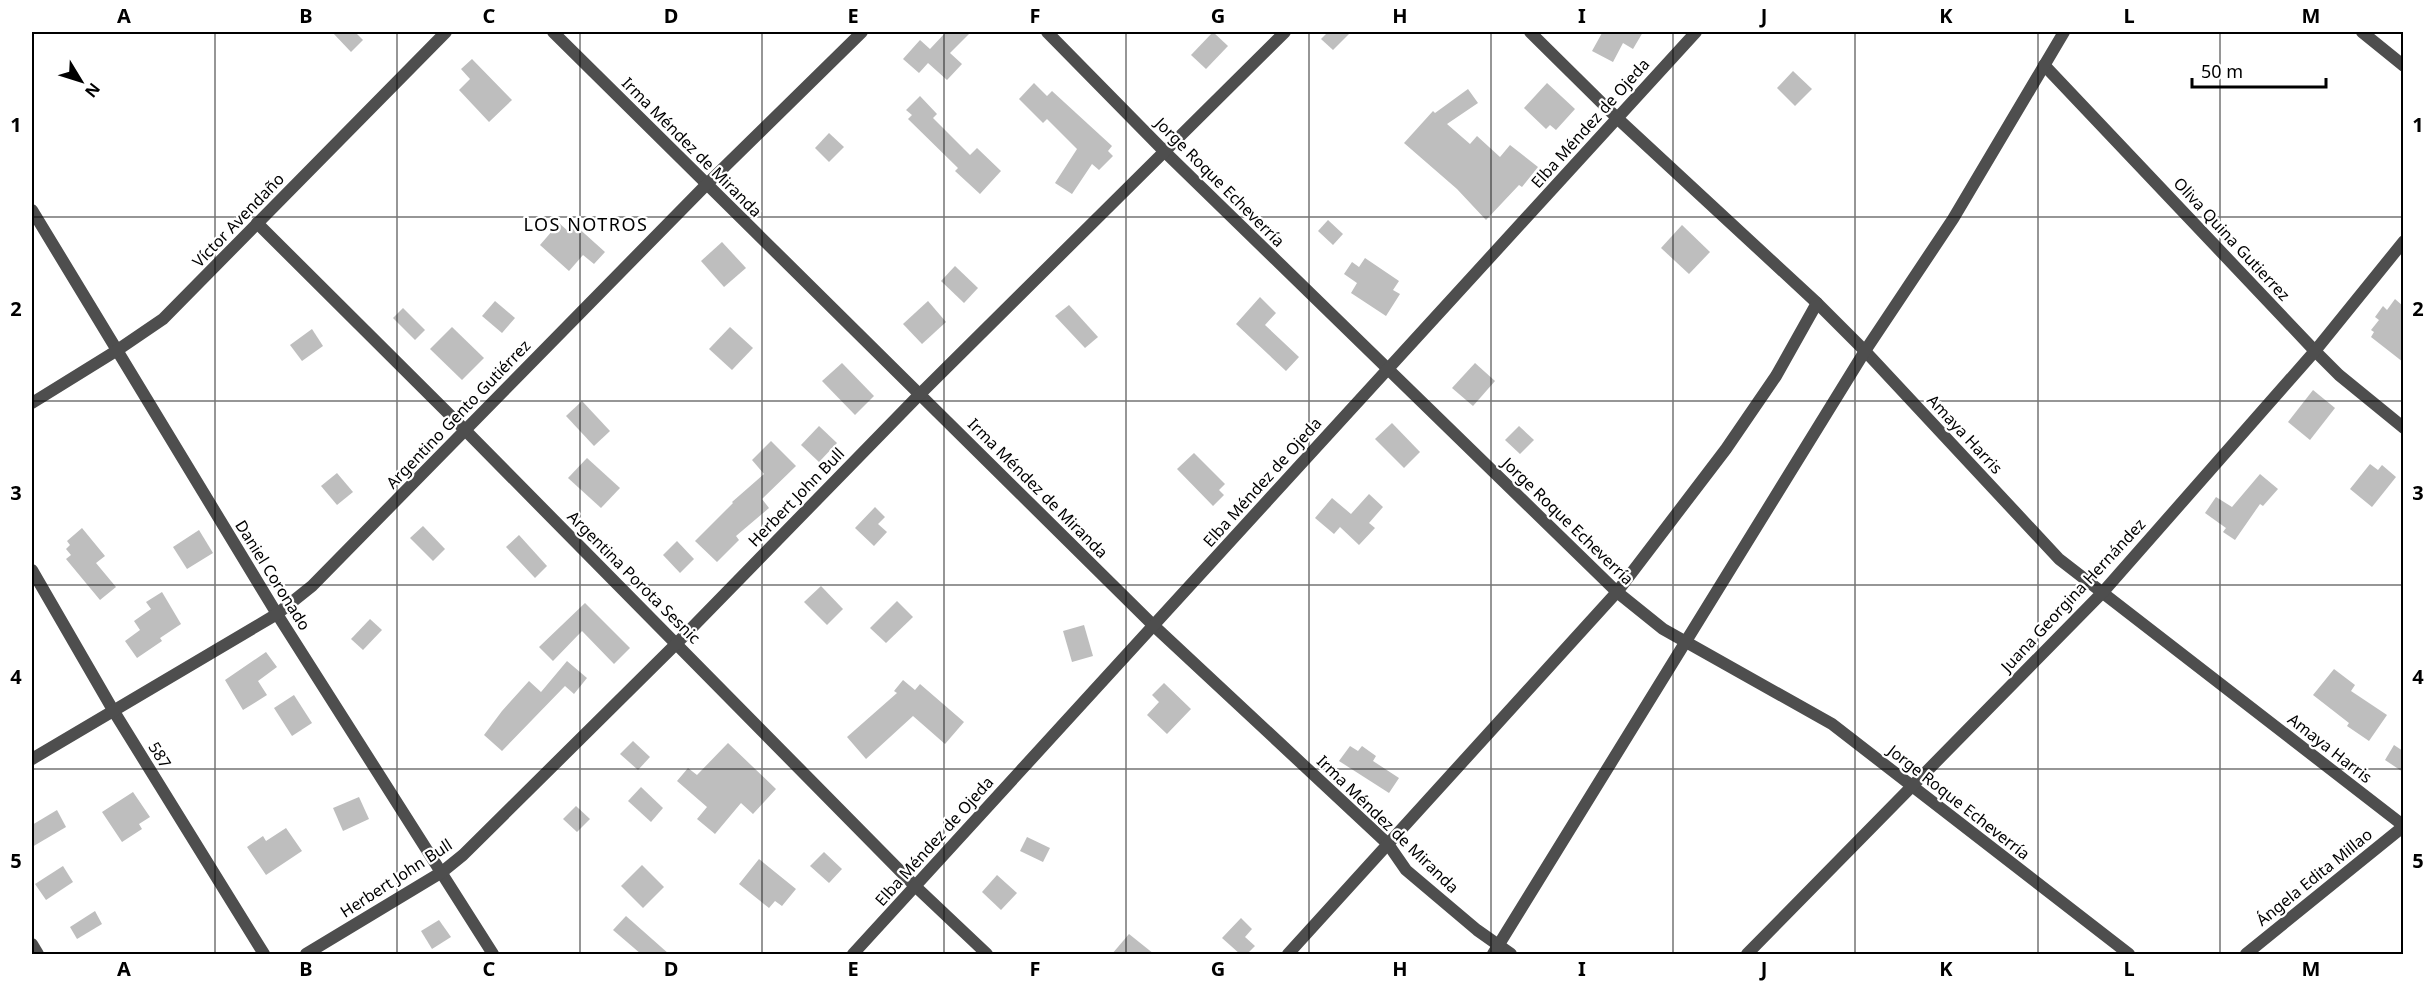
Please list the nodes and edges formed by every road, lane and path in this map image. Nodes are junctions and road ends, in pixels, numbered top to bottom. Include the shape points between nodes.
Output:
1 (446, 32) edge
2 (553, 32) edge
3 (862, 32) edge
4 (1047, 32) edge
5 (1285, 32) edge
6 (1530, 32) edge
7 (1696, 32) edge
8 (2064, 32) edge
9 (2362, 32) edge
10 (2044, 65) junction
11 (2403, 66) edge
12 (1617, 118) junction
13 (1165, 152) junction
14 (707, 184) junction
15 (32, 210) edge
16 (257, 223) junction
17 (2403, 241) edge
18 (1817, 303) junction
19 (116, 351) junction
20 (1866, 351) junction
21 (2315, 351) junction
22 (1387, 369) junction
23 (919, 395) junction
24 (32, 403) edge
25 (2403, 428) edge
26 (465, 430) junction
27 (32, 570) edge
28 (1617, 592) junction
29 (2103, 592) junction
30 (277, 614) junction
31 (1153, 625) junction
32 (1685, 642) junction
33 (676, 644) junction
34 (113, 710) junction
35 (32, 759) edge
36 (1911, 787) junction
37 (2403, 826) edge
38 (1388, 844) junction
39 (442, 872) junction
40 (915, 886) junction
41 (32, 944) edge
42 (1496, 950) edge
43 (38, 954) edge
44 (264, 954) edge
45 (306, 954) edge
46 (493, 954) edge
47 (853, 954) edge
48 (987, 954) edge
49 (1288, 954) edge
50 (1511, 954) edge
51 (1747, 954) edge
52 (2129, 954) edge
53 (2246, 954) edge

1 - 16 street, Víctor Avendaño
2 - 14 street, Irma Méndez de Miranda
3 - 14 street, Argentino Gento Gutiérrez
4 - 13 street, Jorge Roque Echeverría
5 - 13 street, Herbert John Bull
6 - 12 street, Amaya Harris
7 - 12 street, Elba Méndez de Ojeda
8 - 10 street
9 - 11 street
10 - 20 street via 1953,219
10 - 21 street, Oliva Quina Gutierrez
12 - 18 street, Amaya Harris
12 - 22 street, Elba Méndez de Ojeda
13 - 22 street, Jorge Roque Echeverría
13 - 23 street, Herbert John Bull
14 - 23 street, Irma Méndez de Miranda
14 - 26 street, Argentino Gento Gutiérrez
15 - 19 street, Daniel Coronado
16 - 19 street, Víctor Avendaño via 163,319
16 - 26 street, Argentina Porota Sesnic
17 - 21 street, Juana Georgina Hernández
18 - 20 street, Amaya Harris
18 - 28 street via 1776,375 1726,449
19 - 24 street, Víctor Avendaño
19 - 30 street, Daniel Coronado
20 - 29 street, Amaya Harris via 2059,560
20 - 32 street
21 - 25 street, Oliva Quina Gutierrez
21 - 29 street, Juana Georgina Hernández
22 - 28 street, Jorge Roque Echeverría
22 - 31 street, Elba Méndez de Ojeda
23 - 31 street, Irma Méndez de Miranda
23 - 33 street, Herbert John Bull
26 - 30 street, Argentino Gento Gutiérrez via 320,578
26 - 33 street, Argentina Porota Sesnic
27 - 34 street, 587
28 - 32 street, Jorge Roque Echeverría via 1648,619
28 - 38 street
29 - 36 street, Juana Georgina Hernández
29 - 37 street, Amaya Harris
30 - 34 street, Argentino Gento Gutiérrez
30 - 39 street, Daniel Coronado
31 - 38 street, Irma Méndez de Miranda
31 - 40 street, Elba Méndez de Ojeda
32 - 36 street, Jorge Roque Echeverría via 1832,724
32 - 42 street
33 - 39 street, Herbert John Bull
33 - 40 street, Argentina Porota Sesnic
34 - 35 street, Argentino Gento Gutiérrez
34 - 44 street, 587
36 - 51 street, Juana Georgina Hernández
36 - 52 street, Jorge Roque Echeverría
37 - 53 street, Ángela Edita Millao
38 - 42 street, Irma Méndez de Miranda via 1406,870
38 - 49 street
39 - 45 street, Herbert John Bull
39 - 46 street, Daniel Coronado
40 - 47 street, Elba Méndez de Ojeda
40 - 48 street, Argentina Porota Sesnic
41 - 43 street
42 - 50 street, Irma Méndez de Miranda

